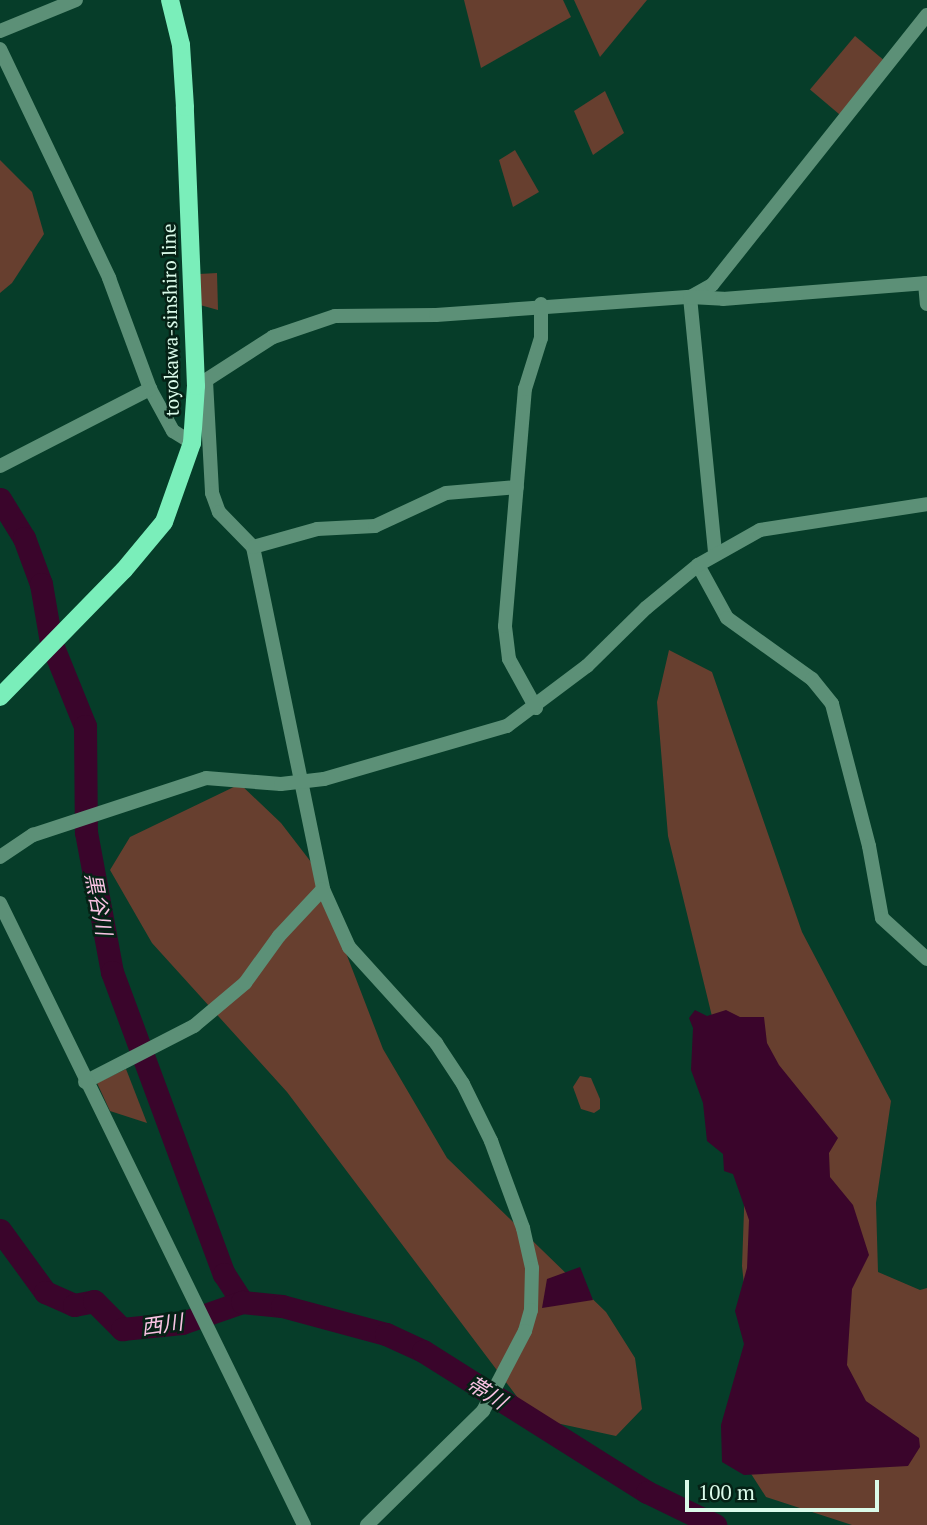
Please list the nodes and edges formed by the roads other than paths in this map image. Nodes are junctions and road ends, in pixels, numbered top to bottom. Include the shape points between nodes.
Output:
1 (76, 0) edge
2 (170, 0) edge
3 (927, 15) edge
4 (0, 31) edge
5 (0, 49) edge
6 (5, 75) edge
7 (926, 283) edge
8 (690, 297) junction
9 (541, 304) junction
10 (927, 304) edge
11 (201, 383) junction
12 (150, 389) junction
13 (192, 443) junction
14 (0, 466) edge
15 (517, 487) junction
16 (927, 504) edge
17 (253, 547) junction
18 (715, 554) junction
19 (698, 565) junction
20 (0, 696) edge
21 (536, 708) junction
22 (301, 782) junction
23 (0, 857) edge
24 (323, 889) junction
25 (0, 903) edge
26 (927, 959) edge
27 (85, 1082) junction
28 (304, 1525) edge
29 (367, 1525) edge

1 - 4 street
2 - 11 main road, toyokawa-sinshiro line via 181,45
3 - 8 street via 712,285
5 - 6 street
6 - 12 street via 104,267
7 - 8 street via 723,299
7 - 10 street
8 - 9 street
8 - 18 street
9 - 11 street via 436,315 335,316 273,337
9 - 15 street via 541,338 525,388
11 - 13 main road, toyokawa-sinshiro line
11 - 17 street via 212,493 219,512
12 - 13 street via 173,431
12 - 14 street
13 - 20 main road, toyokawa-sinshiro line via 164,522 124,570
15 - 17 street via 446,493 375,526 317,529
15 - 21 street via 505,626 509,659
16 - 18 street via 760,530
17 - 22 street
18 - 19 street
19 - 21 street
19 - 26 street via 727,618 812,678 832,704 866,833 882,918
21 - 22 street via 507,726 346,774
22 - 23 street via 206,778 33,835
22 - 24 street
24 - 27 street via 279,936 245,983 194,1026
24 - 29 street via 349,947 450,1061 491,1141 523,1228 532,1268 531,1310 517,1350 483,1411
25 - 27 street
27 - 28 street

